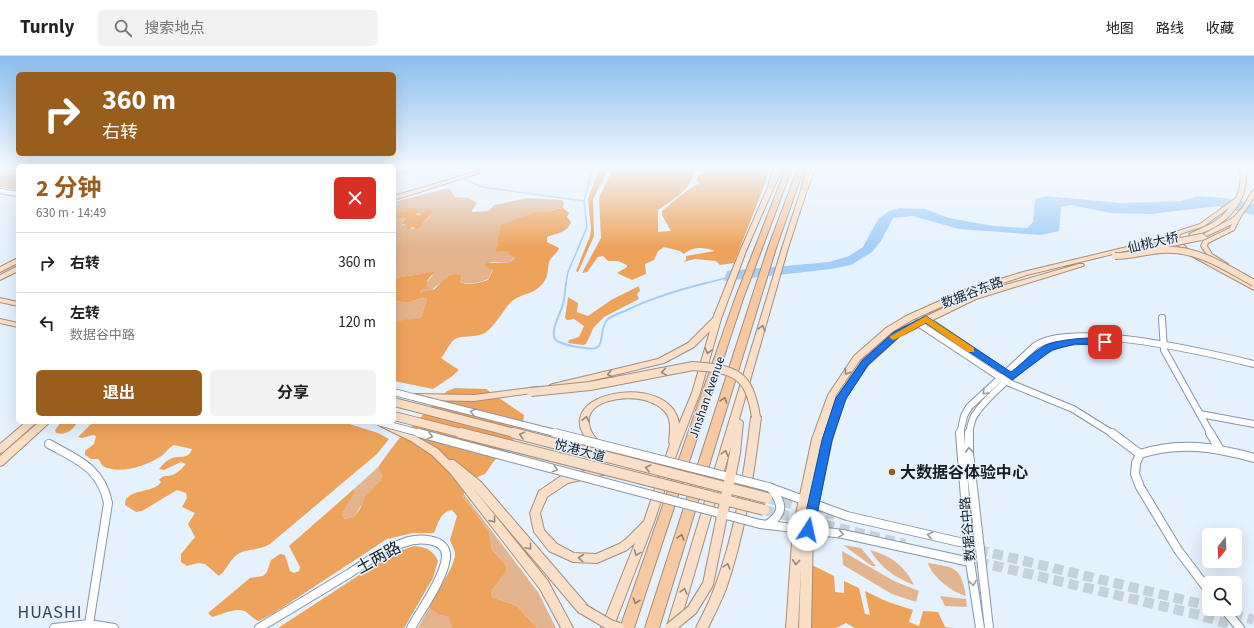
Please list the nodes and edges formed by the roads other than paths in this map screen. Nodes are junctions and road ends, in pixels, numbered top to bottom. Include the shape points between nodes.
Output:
1 (768, 195) edge
2 (779, 195) edge
3 (791, 195) edge
4 (802, 195) edge
5 (1241, 195) edge
6 (1252, 195) edge
7 (1238, 199) junction
8 (1239, 217) junction
9 (1115, 256) junction
10 (16, 261) edge
11 (16, 269) edge
12 (0, 270) edge
13 (1028, 276) junction
14 (2, 278) edge
15 (1254, 280) edge
16 (1254, 283) edge
17 (1254, 288) edge
18 (0, 300) edge
19 (16, 304) edge
20 (0, 305) edge
21 (16, 308) edge
22 (1162, 318) dead end
23 (717, 319) junction
24 (0, 321) edge
25 (922, 321) junction
26 (16, 325) edge
27 (1164, 348) junction
28 (1254, 364) edge
29 (1254, 368) edge
30 (1002, 375) junction
31 (1009, 380) junction
32 (531, 392) junction
33 (396, 393) edge
34 (413, 397) junction
35 (740, 401) junction
36 (396, 403) edge
37 (1200, 414) junction
38 (396, 417) edge
39 (30, 424) edge
40 (43, 424) edge
41 (382, 424) edge
42 (386, 424) edge
43 (1254, 424) edge
44 (49, 444) dead end
45 (674, 447) junction
46 (0, 449) edge
47 (1220, 450) junction
48 (1140, 454) junction
49 (1254, 458) edge
50 (614, 459) junction
51 (0, 462) edge
52 (610, 471) junction
53 (473, 487) junction
54 (769, 488) junction
55 (767, 498) tunnel mouth
56 (803, 500) junction
57 (813, 504) junction
58 (764, 510) tunnel mouth
59 (649, 522) junction
60 (763, 524) junction
61 (798, 528) junction
62 (808, 530) junction
63 (968, 544) junction
64 (970, 562) junction
65 (1202, 582) edge
66 (1230, 616) edge
67 (89, 624) junction
68 (54, 628) edge
69 (114, 628) edge
70 (259, 628) edge
71 (411, 628) edge
72 (567, 628) edge
73 (607, 628) edge
74 (619, 628) edge
75 (626, 628) edge
76 (652, 628) edge
77 (671, 628) edge
78 (702, 628) edge
79 (792, 628) edge
80 (805, 628) edge
81 (980, 628) edge
82 (989, 628) edge
83 (1240, 628) edge

1 - 23 main road
2 -> 75 highway, Jinshan Avenue via 739,299
76 -> 3 highway, Jinshan Avenue via 756,297
35 -> 4 main road
5 - 7 main road, 仙桃大桥
6 - 8 main road, 仙桃大桥
7 - 13 main road, 仙桃大桥 via 1229,214 1213,226 1198,232
7 - 17 main road, bridge via 1202,225 1177,233 1176,239 1186,251
8 - 9 main road, 仙桃大桥, bridge via 1201,237
8 - 15 main road, bridge via 1232,229 1205,242 1204,246 1210,255
9 - 13 main road, 仙桃大桥
9 - 16 main road, bridge via 1176,250 1212,261
10 - 12 main road
11 - 14 main road
13 - 25 main road, 数据谷东路 via 973,297
13 -> 56 main road, 数据谷东路 via 967,292 917,313 889,330 857,358 832,394 817,439
18 - 19 main road
20 - 21 main road
22 - 27 street
23 -> 32 main road, bridge via 690,345 661,361
23 -> 45 main road via 696,393
24 - 26 main road
25 - 30 street
25 - 57 main road, 数据谷东路 via 897,334 865,363 841,398 827,440
27 - 28 street, 数据谷中路 via 1218,355
27 - 29 street, 数据谷中路
27 - 30 street, 数据谷中路 via 1092,337 1060,338 1041,343
27 - 31 street, 数据谷中路 via 1089,341 1060,344 1049,347
27 - 37 street
30 - 31 street
30 -> 63 street, 数据谷中路 via 966,412 960,432
31 - 48 street via 1073,409 1104,427
82 -> 31 street, 数据谷中路 via 968,434 975,416
32 - 34 main road, bridge via 474,398
78 -> 32 main road, bridge via 719,590 732,550 752,454 756,417 750,387 741,377 725,370 693,366 590,386
33 - 34 street
54 -> 34 street, bridge
77 -> 35 main road
35 - 77 main road, bridge via 735,453 708,584 692,610
50 -> 36 main road, 悦港大道, bridge
37 - 43 street
37 - 47 street
38 - 52 main road, 悦港大道, bridge
39 - 46 main road
40 - 51 main road
41 - 53 main road, bridge via 435,452 458,468
42 -> 60 street, bridge
44 - 67 street via 90,468 98,475 107,493 108,503
50 -> 45 main road, bridge via 590,437 584,427 584,420 592,406 612,396 636,395 659,401 672,416
45 - 59 main road
47 - 48 street via 1176,445
47 - 49 street
48 - 65 street via 1136,463 1136,474 1140,487 1178,550
55 -> 50 main road, 悦港大道, bridge
52 - 58 main road, 悦港大道, bridge
59 -> 52 main road, bridge via 623,547 593,559 576,558 560,553 548,545 540,535 534,514 544,491 557,482 588,472
53 -> 72 main road via 544,585
53 -> 74 main road, bridge via 583,609
54 - 56 street
54 - 60 street via 778,498 781,510 777,518
56 - 57 street
56 - 61 main road, 数据谷东路
57 - 62 main road, 数据谷东路
63 -> 57 street via 847,516
59 -> 73 main road
60 - 61 street
61 - 62 street
61 -> 79 main road, 数据谷东路
62 -> 64 street via 843,534
62 - 80 main road, 数据谷东路
63 - 64 street, 数据谷中路
64 -> 81 street, 数据谷中路
66 - 83 street
67 - 68 street
67 - 69 street
70 - 71 street, 土两路 via 392,547 417,539 430,540 440,543 445,549 446,557 441,575

